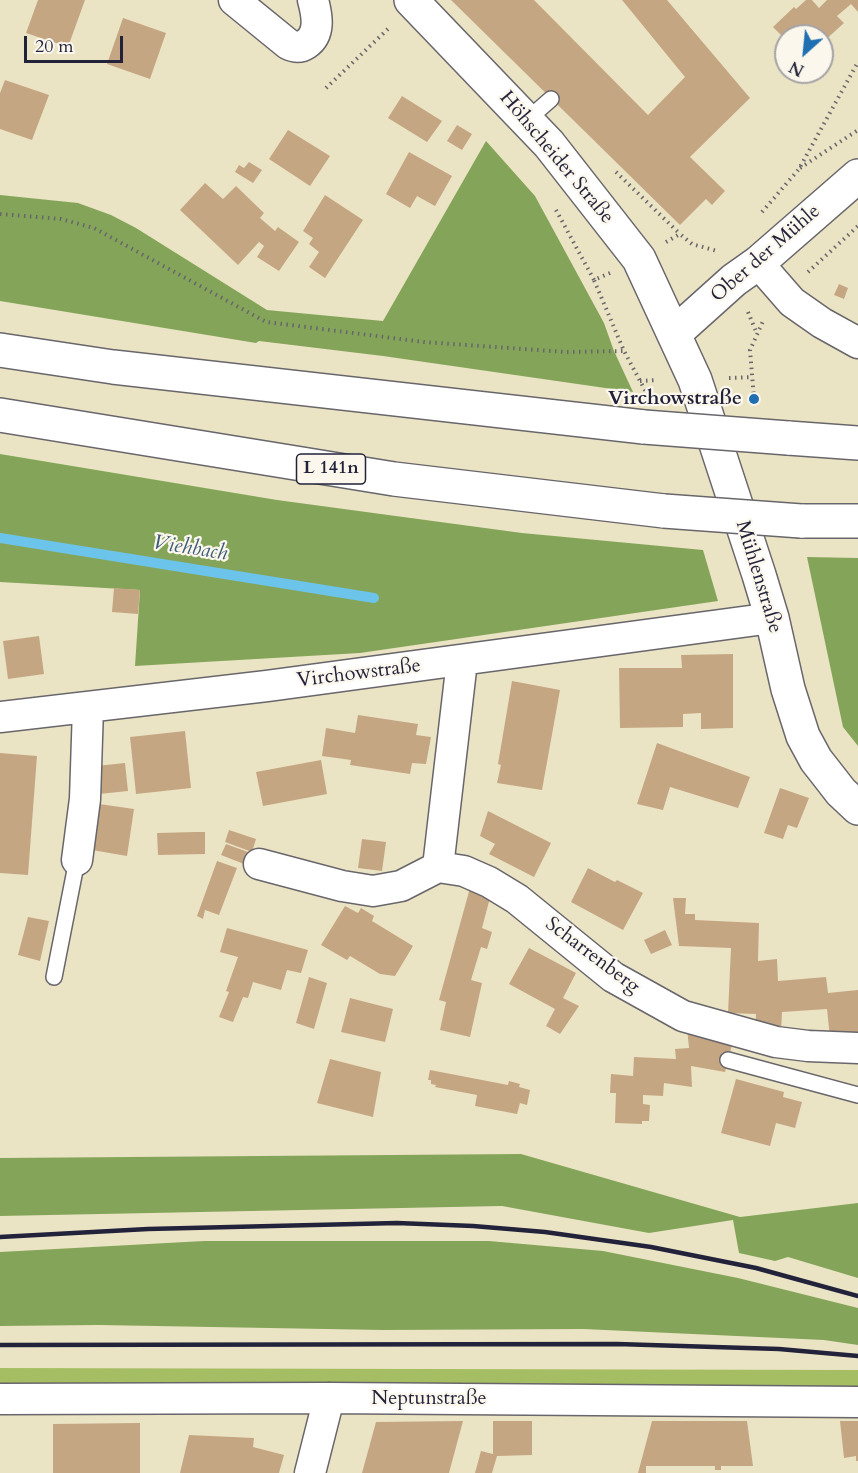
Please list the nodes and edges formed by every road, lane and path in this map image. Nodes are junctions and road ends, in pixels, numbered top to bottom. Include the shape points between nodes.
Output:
1 (234, 0) edge
2 (313, 0) edge
3 (404, 10) edge
4 (858, 62) edge
5 (326, 88) dead end
6 (551, 99) dead end
7 (526, 120) junction
8 (858, 130) edge
9 (799, 169) junction
10 (858, 176) edge
11 (0, 214) edge
12 (758, 216) dead end
13 (858, 226) edge
14 (725, 244) dead end
15 (717, 250) dead end
16 (758, 263) junction
17 (785, 295) junction
18 (675, 333) junction
19 (858, 343) edge
20 (0, 350) edge
21 (646, 392) dead end
22 (754, 399) dead end
23 (0, 415) edge
24 (858, 443) edge
25 (858, 521) edge
26 (772, 618) junction
27 (462, 661) junction
28 (88, 708) junction
29 (0, 717) edge
30 (858, 808) edge
31 (77, 860) joint
32 (259, 864) dead end
33 (438, 867) junction
34 (54, 977) dead end
35 (858, 1048) edge
36 (728, 1060) dead end
37 (858, 1095) edge
38 (329, 1398) junction
39 (0, 1400) edge
40 (858, 1402) edge
41 (310, 1473) edge

1 - 2 street via 294,47 314,38 317,25
3 - 5 path
3 - 7 main road, Höhscheider Straße
4 - 9 path
6 - 7 lane
7 - 18 main road, Höhscheider Straße via 639,259
8 - 9 path
9 - 12 path
10 - 16 main road, Ober der Mühle
11 - 21 path via 61,219 94,228 266,322 424,342 566,352 624,351
13 - 17 path
14 - 15 path
16 - 17 street
16 - 18 main road, Ober der Mühle
17 - 19 street via 822,323
17 - 22 path via 763,321 750,350
18 - 26 main road, Mühlenstraße via 699,390
20 - 24 main road, bridge via 113,367 644,428
23 - 25 main road, L 141n, bridge via 394,479 664,511
26 - 27 street, Virchowstraße
26 - 30 main road, Mühlenstraße via 803,736 821,767
27 - 28 street, Virchowstraße
27 - 33 street
28 - 29 street, Virchowstraße
28 - 31 street via 86,799
31 - 34 lane
32 - 33 street via 373,891 401,886
33 - 35 street, Scharrenberg via 464,871 489,882 547,922 613,976 683,1016 776,1042
36 - 37 lane
38 - 39 street, Neptunstraße
38 - 40 street, Neptunstraße
38 - 41 street

